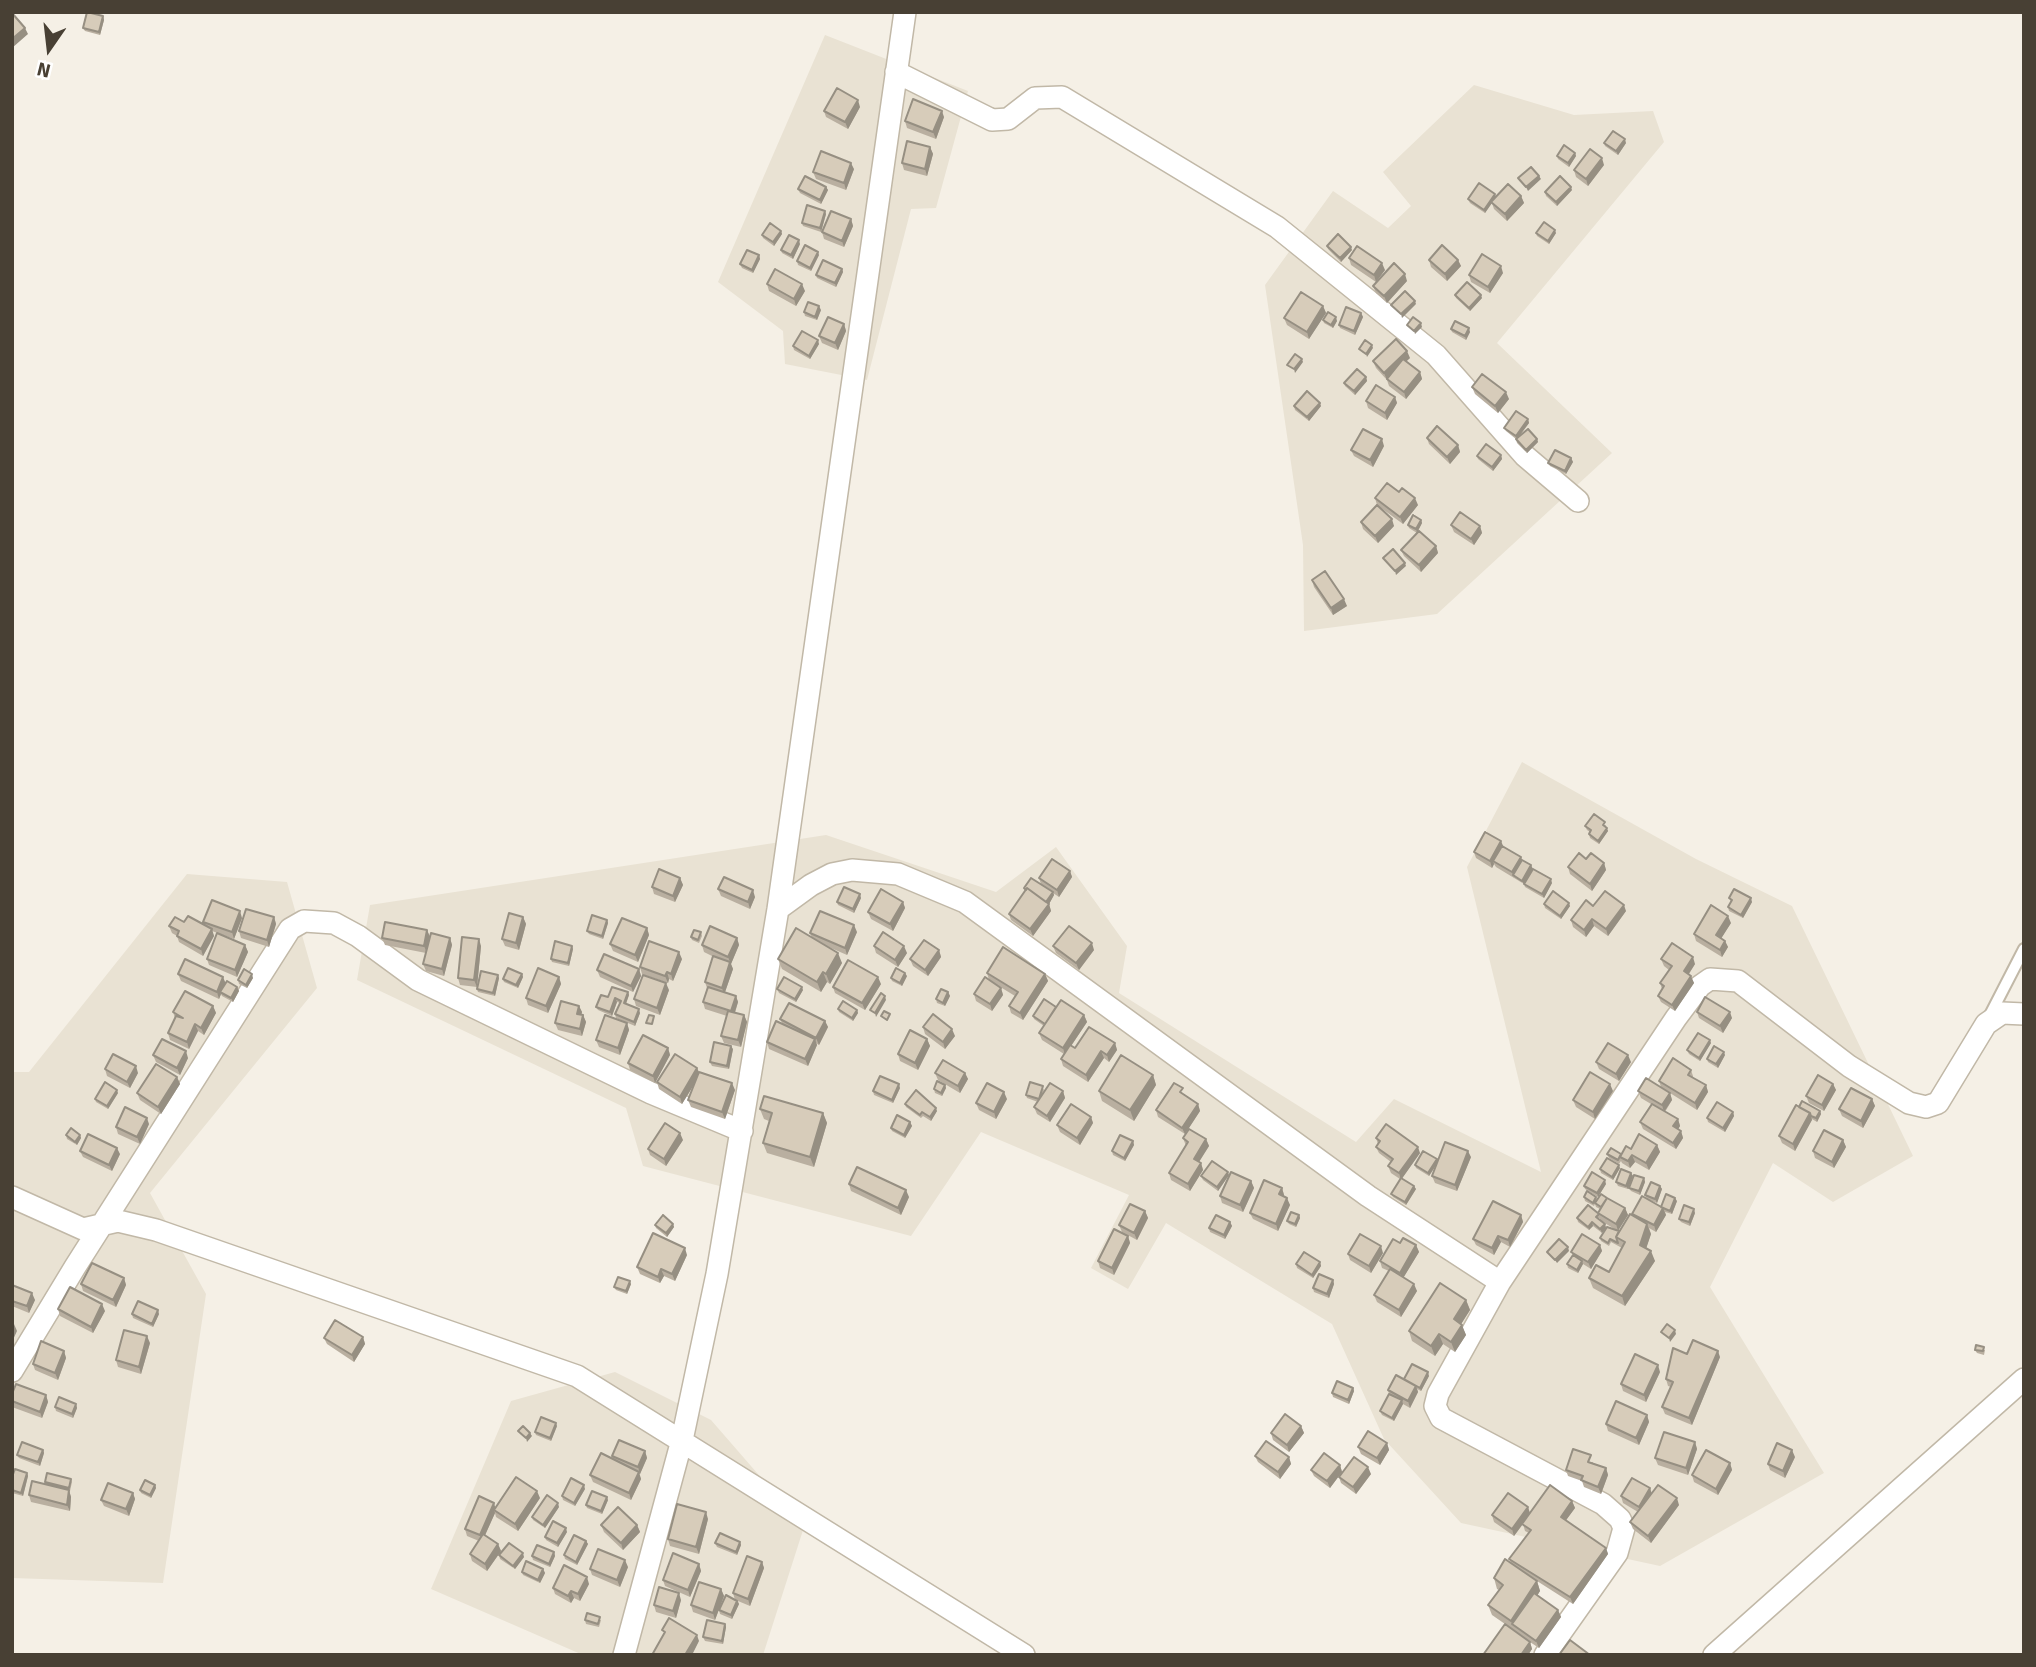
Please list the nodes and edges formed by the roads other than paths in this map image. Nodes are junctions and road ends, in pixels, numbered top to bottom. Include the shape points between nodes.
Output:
1 (905, 12) edge
2 (896, 72) junction
3 (1578, 501) dead end
4 (778, 909) junction
5 (2024, 949) edge
6 (2024, 1014) edge
7 (1986, 1024) junction
8 (741, 1131) junction
9 (12, 1197) edge
10 (105, 1223) junction
11 (1500, 1282) junction
12 (12, 1371) edge
13 (2024, 1379) edge
14 (682, 1440) junction
15 (624, 1655) edge
16 (1024, 1655) edge
17 (1545, 1655) edge
18 (1714, 1655) edge

1 - 2 street
2 - 3 street via 992,120 1009,119 1035,98 1062,97 1277,227 1436,355 1525,456
2 - 4 street
4 - 8 street
4 - 11 street via 811,885 852,870 898,874 965,902 1368,1196
5 - 7 lane
6 - 7 street via 2002,1013
7 - 11 street via 1938,1103 1926,1107 1890,1093 1849,1066 1738,981 1710,979 1676,1018
8 - 10 street via 651,1093 418,979 334,923 304,921 290,929
8 - 14 street
9 - 10 street via 72,1226 91,1228
10 - 12 street
10 - 14 street via 156,1230 548,1365 588,1383
11 - 17 street via 1438,1394 1435,1406 1441,1418 1603,1504 1624,1528 1617,1553
13 - 18 street
14 - 15 street
14 - 16 street

